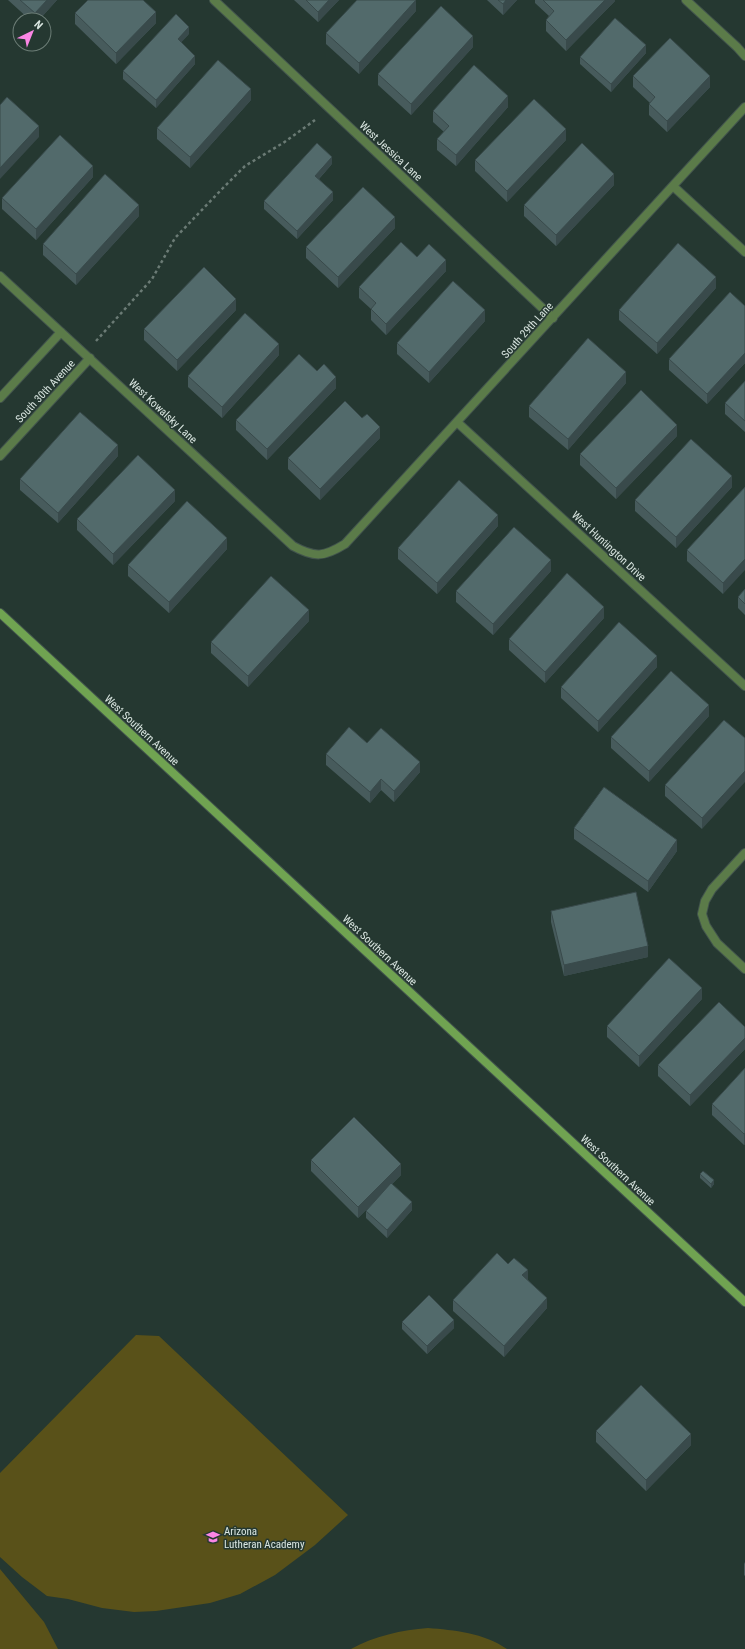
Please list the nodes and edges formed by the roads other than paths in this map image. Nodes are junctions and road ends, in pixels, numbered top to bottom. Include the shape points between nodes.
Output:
1 (214, 0) edge
2 (686, 0) edge
3 (745, 56) edge
4 (745, 107) edge
5 (674, 187) junction
6 (745, 252) edge
7 (0, 276) edge
8 (553, 318) junction
9 (61, 332) junction
10 (87, 356) junction
11 (0, 398) edge
12 (458, 422) junction
13 (0, 456) edge
14 (316, 555) joint
15 (0, 613) edge
16 (745, 686) edge
17 (745, 853) edge
18 (745, 969) edge
19 (745, 1302) edge

1 - 8 street, West Jessica Lane
2 - 3 street
4 - 5 street, South 29th Lane
5 - 6 street
5 - 8 street, South 29th Lane
7 - 9 street, West Kowalsky Lane
8 - 12 street, South 29th Lane
9 - 10 street, West Kowalsky Lane
9 - 11 street
10 - 13 street, South 30th Avenue
10 - 14 street, West Kowalsky Lane via 293,546
12 - 14 street, South 29th Lane via 345,544 331,553
12 - 16 street, West Huntington Drive
15 - 19 main road, West Southern Avenue
17 - 18 street via 712,889 705,901 702,914 717,943

